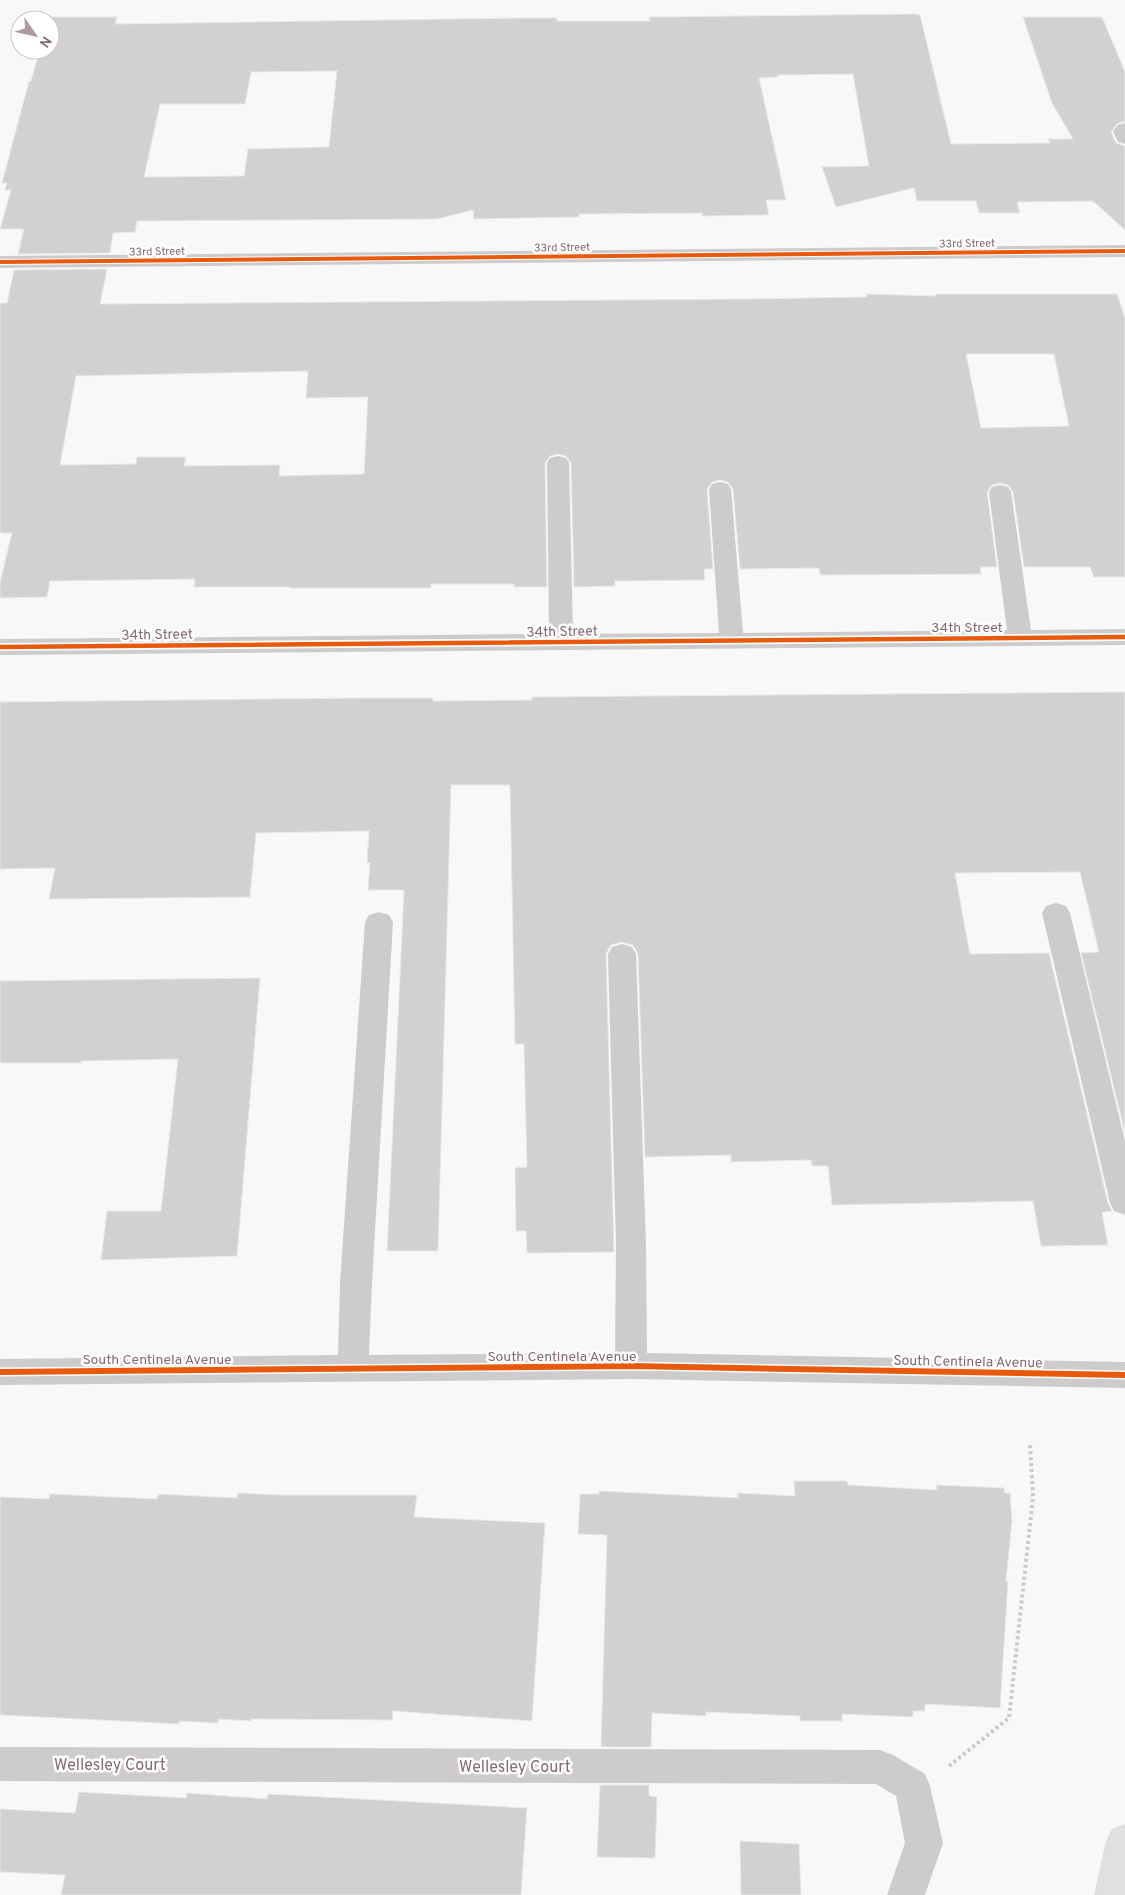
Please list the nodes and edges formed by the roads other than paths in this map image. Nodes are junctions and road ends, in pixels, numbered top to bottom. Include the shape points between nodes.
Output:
1 (1125, 129) edge
2 (1125, 138) edge
3 (1125, 251) edge
4 (0, 262) edge
5 (558, 463) dead end
6 (720, 489) dead end
7 (1000, 492) dead end
8 (1125, 637) edge
9 (1020, 638) junction
10 (732, 640) junction
11 (561, 642) junction
12 (0, 647) edge
13 (1056, 913) dead end
14 (379, 922) dead end
15 (622, 954) dead end
16 (1125, 1203) edge
17 (631, 1366) junction
18 (353, 1369) junction
19 (0, 1372) edge
20 (1125, 1375) edge
21 (0, 1764) edge
22 (1125, 1843) edge
23 (906, 1895) edge
24 (1114, 1895) edge

1 - 2 street via 1122,131
3 - 4 street, 33rd Street
5 - 11 street
6 - 10 street
7 - 9 street
8 - 9 street, 34th Street
9 - 10 street, 34th Street
10 - 11 street, 34th Street
11 - 12 street, 34th Street
13 - 16 street
14 - 18 street
15 - 17 street via 631,1245
17 - 18 street, South Centinela Avenue
17 - 20 street, South Centinela Avenue
18 - 19 street, South Centinela Avenue
21 - 23 street, Wellesley Court via 880,1767 912,1786 924,1842
22 - 24 highway

